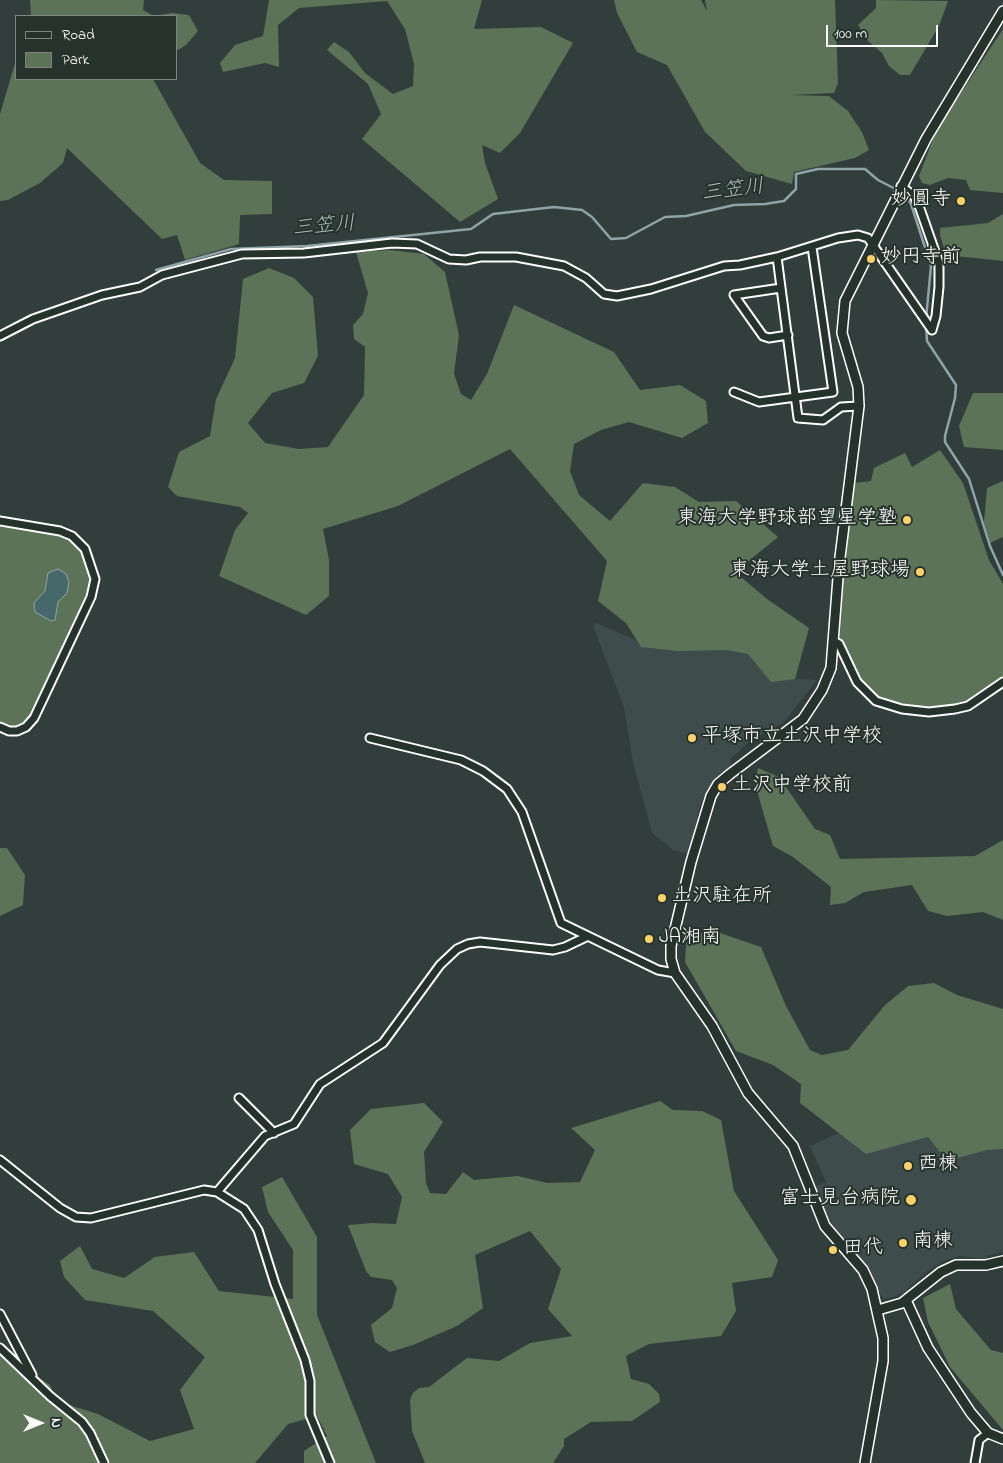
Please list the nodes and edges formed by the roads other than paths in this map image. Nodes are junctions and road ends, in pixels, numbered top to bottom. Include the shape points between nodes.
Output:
1 (1003, 10) edge
2 (901, 186) junction
3 (873, 245) junction
4 (812, 247) junction
5 (777, 257) junction
6 (781, 288) junction
7 (788, 335) junction
8 (0, 336) edge
9 (734, 392) dead end
10 (797, 396) junction
11 (860, 406) junction
12 (0, 521) edge
13 (835, 642) junction
14 (1003, 682) edge
15 (0, 727) edge
16 (370, 738) dead end
17 (586, 937) junction
18 (675, 973) junction
19 (239, 1098) dead end
20 (274, 1133) junction
21 (0, 1160) edge
22 (217, 1192) junction
23 (1003, 1261) edge
24 (906, 1300) junction
25 (878, 1310) junction
26 (0, 1314) edge
27 (0, 1348) edge
28 (34, 1380) junction
29 (988, 1433) junction
30 (1003, 1439) edge
31 (104, 1463) edge
32 (330, 1463) edge
33 (865, 1463) edge
34 (975, 1463) edge

1 - 2 street
2 - 3 street
2 - 3 street via 914,196 918,204 939,263 936,316 932,330
3 - 4 street via 868,238 858,235
3 - 11 street via 845,301 842,317 842,333 858,387
4 - 5 street
4 - 10 street via 833,392
5 - 6 street
5 - 8 street via 724,266 651,289 612,296 604,294 586,278 564,266 516,257 449,258 418,244 392,243 304,253 242,254 162,275 140,287 102,295 26,322
6 - 7 street
6 - 7 street via 734,295 763,336
7 - 10 street
9 - 10 street via 759,402
10 - 11 street via 798,418 823,420 841,408
11 - 13 street via 839,565
12 - 15 street via 72,536 85,549 95,579 91,597 31,724 17,731
13 - 14 street via 839,644 857,682 876,701 902,709 929,712 968,706
13 - 18 street via 828,676 803,719 718,784 711,796 673,931 671,959
16 - 17 street via 461,760 507,789 522,812 561,923
17 - 18 street via 658,970
17 - 20 street via 553,950 490,942 468,944 457,949 440,965 383,1043 325,1080 294,1124
18 - 25 street via 712,1026 748,1093 793,1146 825,1226 863,1270
19 - 20 street
20 - 22 street via 258,1143
21 - 22 street via 76,1217 91,1218 198,1191
22 - 32 street via 244,1210 258,1230 308,1371 310,1415
23 - 24 street via 986,1265 956,1265 941,1272
24 - 25 street
24 - 29 street via 928,1348
25 - 33 street via 883,1361
26 - 28 street
27 - 28 street
28 - 31 street via 82,1422
29 - 30 street
29 - 34 street via 979,1440

